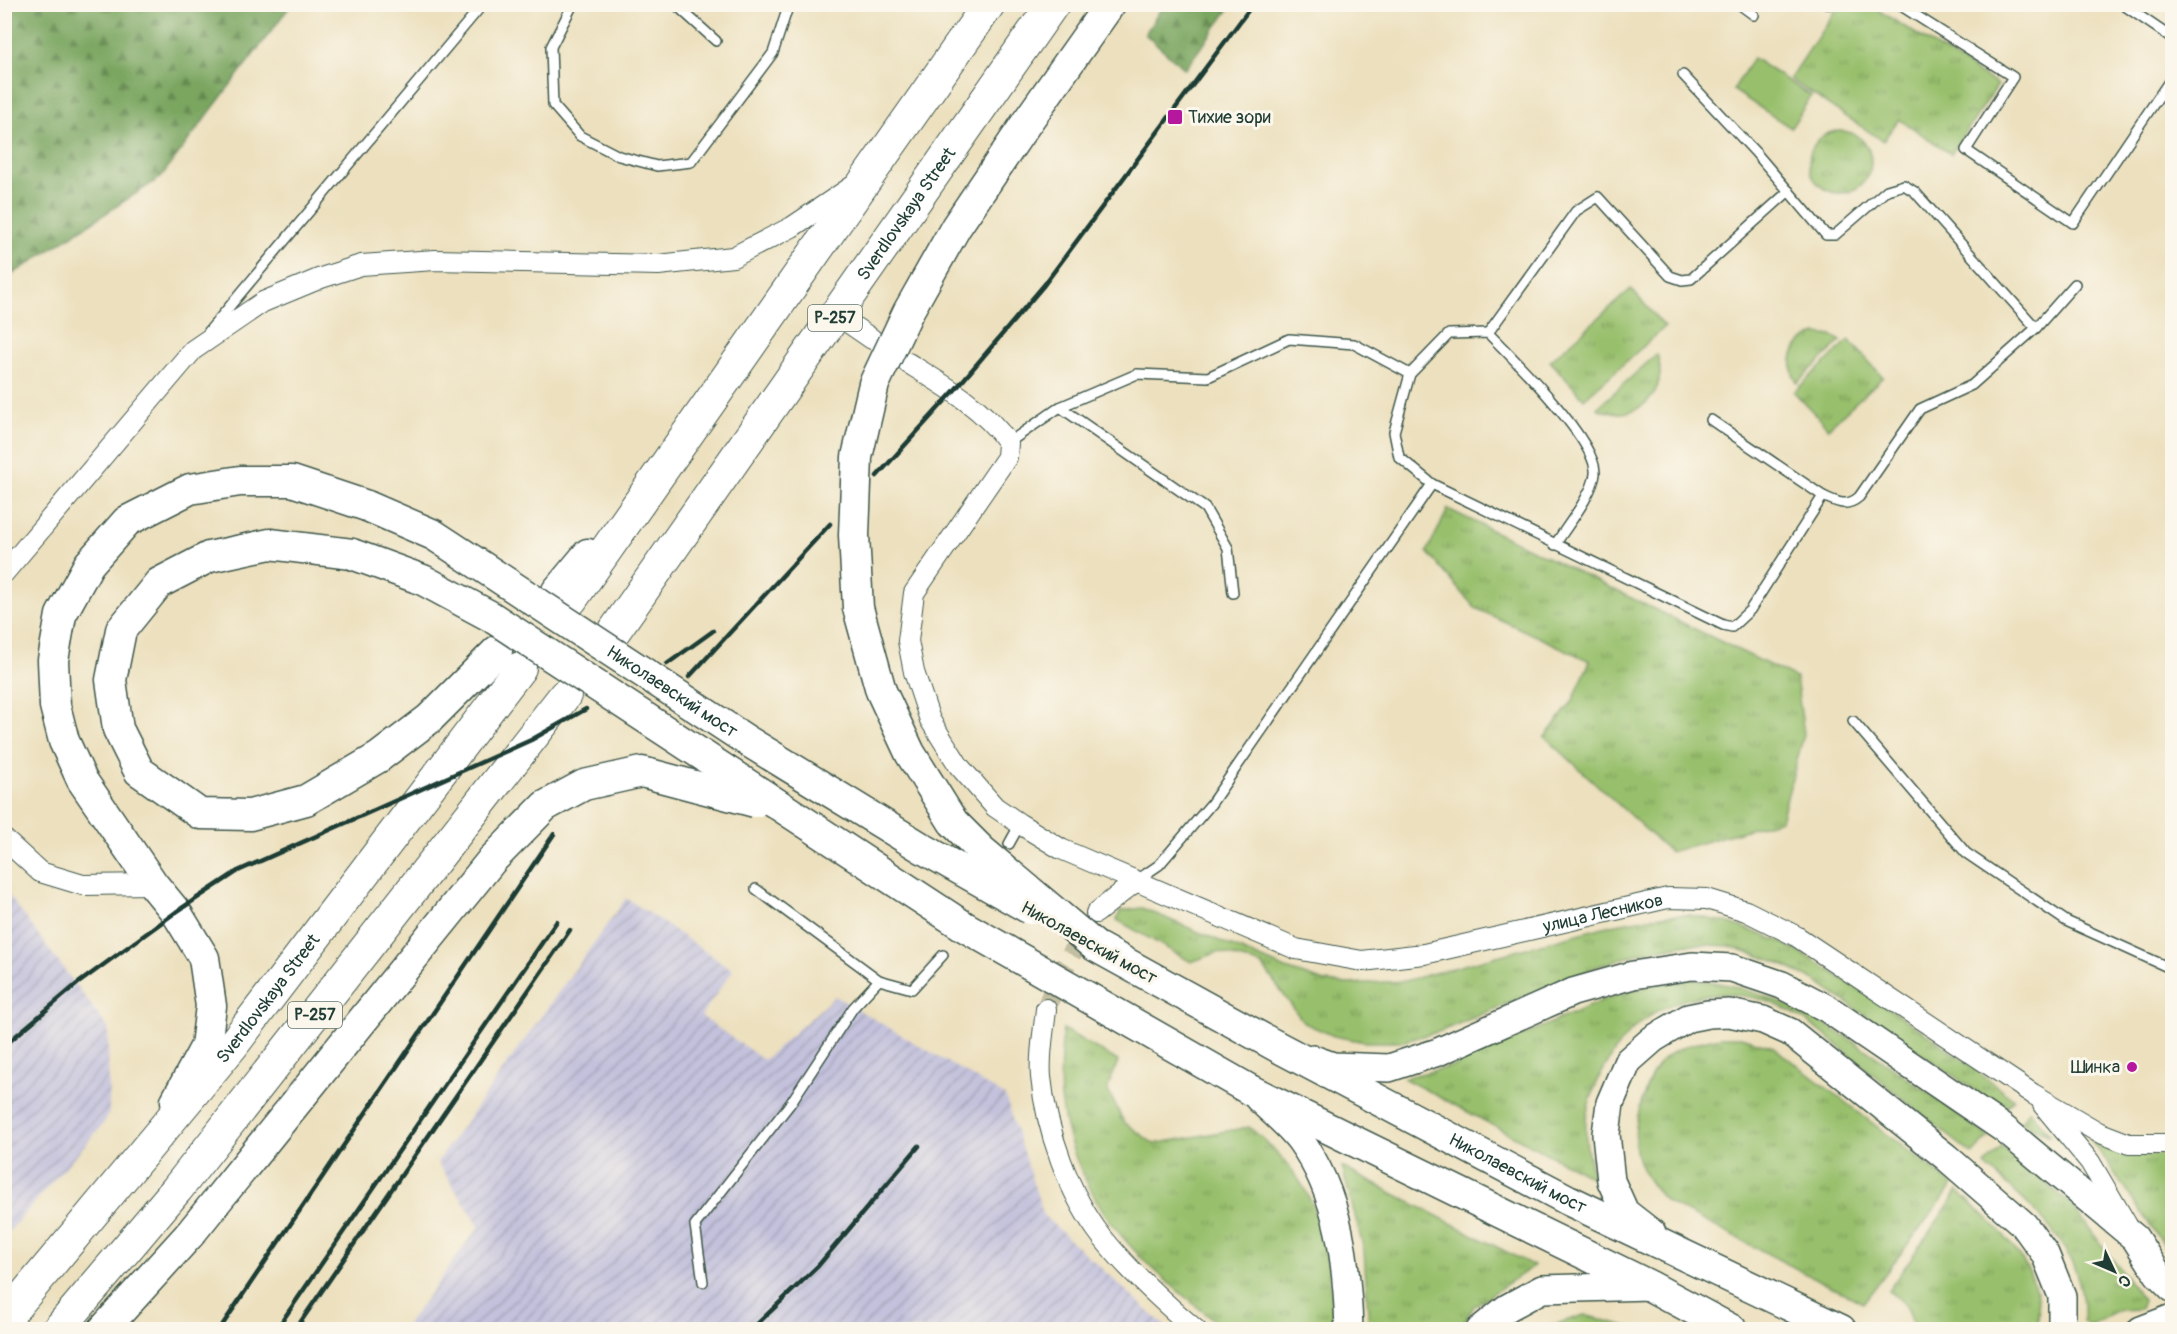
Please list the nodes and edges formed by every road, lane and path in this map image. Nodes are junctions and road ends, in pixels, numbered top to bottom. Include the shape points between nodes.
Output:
1 (483, 4) edge
2 (573, 4) edge
3 (675, 4) edge
4 (789, 4) edge
5 (989, 4) edge
6 (1053, 4) edge
7 (1110, 4) edge
8 (1739, 4) edge
9 (1898, 4) edge
10 (2122, 4) edge
11 (1755, 15) dead end
12 (2172, 38) edge
13 (716, 41) dead end
14 (1683, 75) dead end
15 (2172, 77) edge
16 (871, 174) junction
17 (1788, 191) junction
18 (2075, 284) dead end
19 (837, 315) junction
20 (2036, 328) junction
21 (1488, 333) junction
22 (872, 339) dead end
23 (193, 350) junction
24 (908, 363) dead end
25 (1410, 374) junction
26 (1060, 407) junction
27 (1711, 420) dead end
28 (1008, 443) junction
29 (1432, 484) junction
30 (1823, 496) junction
31 (1555, 545) junction
32 (4, 573) edge
33 (1233, 593) dead end
34 (564, 596) dead end
35 (615, 630) dead end
36 (509, 659) joint
37 (565, 695) dead end
38 (1853, 721) dead end
39 (784, 811) junction
40 (1020, 824) junction
41 (4, 839) edge
42 (1009, 844) dead end
43 (1135, 882) junction
44 (153, 884) junction
45 (756, 889) dead end
46 (1096, 913) tunnel mouth
47 (1095, 946) junction
48 (943, 955) dead end
49 (2172, 969) edge
50 (879, 980) junction
51 (1046, 1009) tunnel mouth
52 (1278, 1047) junction
53 (1250, 1090) junction
54 (2033, 1094) junction
55 (2172, 1144) edge
56 (149, 1150) junction
57 (2135, 1238) junction
58 (1672, 1248) junction
59 (703, 1282) dead end
60 (1650, 1286) junction
61 (2172, 1288) edge
62 (2172, 1318) edge
63 (4, 1320) edge
64 (58, 1329) edge
65 (103, 1329) edge
66 (1196, 1329) edge
67 (1349, 1329) edge
68 (1480, 1329) edge
69 (1732, 1329) edge
70 (1841, 1329) edge
71 (2062, 1329) edge
72 (2140, 1329) edge

1 - 23 lane
2 - 4 lane via 551,46 553,105 580,136 620,156 657,166 691,162 773,53
3 - 13 lane
5 - 16 highway, Р-257
6 - 19 highway, Sverdlovskaya Street / Р-257
7 - 47 main road, bridge via 956,227 873,384 857,457 854,535 858,608 881,691 910,753 953,822
8 - 11 lane
9 - 15 lane via 2013,77 1966,150 2073,223
10 - 12 lane
14 - 17 lane
16 - 23 street via 792,227 733,257 658,265 435,260 361,265 263,302
16 - 34 highway, Р-257
17 - 20 lane via 1827,236 1835,236 1887,190 1904,185 1915,192
17 - 21 lane via 1691,279 1682,280 1670,276 1598,197 1576,211
18 - 20 lane
19 - 22 street
19 - 35 highway, Sverdlovskaya Street / Р-257
20 - 30 lane via 1972,385 1920,409 1852,503 1843,505
21 - 25 lane via 1449,334
21 - 31 lane via 1574,425 1595,465 1592,485
23 - 32 street
24 - 28 street via 954,391 999,429
25 - 26 lane via 1354,344 1289,339 1208,377 1137,374
25 - 29 lane via 1395,441 1399,456
26 - 28 lane
26 - 33 lane via 1205,508 1228,548
27 - 30 lane
28 - 40 street, улица Лесников via 1007,457 914,593 908,641 930,720 959,766 995,807
29 - 31 lane
29 - 43 lane via 1211,804 1159,865
30 - 31 lane via 1750,610 1732,627
36 - 39 main road, Николаевский мост, bridge via 379,757 306,800 250,815 200,814 139,771 118,729 111,680 121,630 159,583 209,557 270,544 352,554 423,580 490,616
36 - 56 highway, Sverdlovskaya Street / Р-257 via 232,1046
37 - 64 highway, Р-257 via 177,1189
38 - 49 lane via 1966,853 2066,921
39 - 53 main road, Николаевский мост, bridge via 965,927
39 - 65 main road, bridge via 642,772 584,784 546,806 492,860 190,1234
40 - 42 lane
40 - 43 street, улица Лесников via 1061,849
41 - 44 street via 40,872 83,885
43 - 46 street
43 - 54 street, улица Лесников via 1296,949 1362,961 1424,954 1668,898 1707,899 1746,911 1796,936
44 - 47 main road, Николаевский мост, bridge via 82,780 64,741 55,706 53,660 61,615 88,564 127,521 190,489 240,481 292,481 367,506 434,535 746,740 922,848
44 - 56 main road, Николаевский мост via 176,912 204,958 211,1006 206,1046
45 - 50 lane
47 - 52 main road, Николаевский мост
48 - 50 lane via 912,989
50 - 59 lane via 853,1008 790,1104 695,1225
51 - 66 street via 1041,1075 1058,1155 1101,1236 1164,1302
52 - 57 main road via 1332,1066 1389,1068 1438,1052 1573,992 1633,975 1692,966 1732,968 1782,986 1828,1009 2004,1129
52 - 58 main road, Николаевский мост via 1568,1200
53 - 60 main road, Николаевский мост
53 - 67 main road via 1300,1140 1325,1183 1348,1270
54 - 55 street via 2098,1132 2129,1144
54 - 57 street via 2090,1162
56 - 63 highway, Sverdlovskaya Street / Р-257
57 - 61 main road
58 - 70 main road, Николаевский мост
58 - 71 main road via 1625,1212 1611,1181 1606,1134 1610,1103 1628,1061 1653,1039 1689,1018 1729,1013 1763,1020 1790,1032 2024,1225 2045,1254 2062,1296
60 - 68 main road via 1542,1289 1507,1308
60 - 69 main road, Николаевский мост
62 - 72 main road

